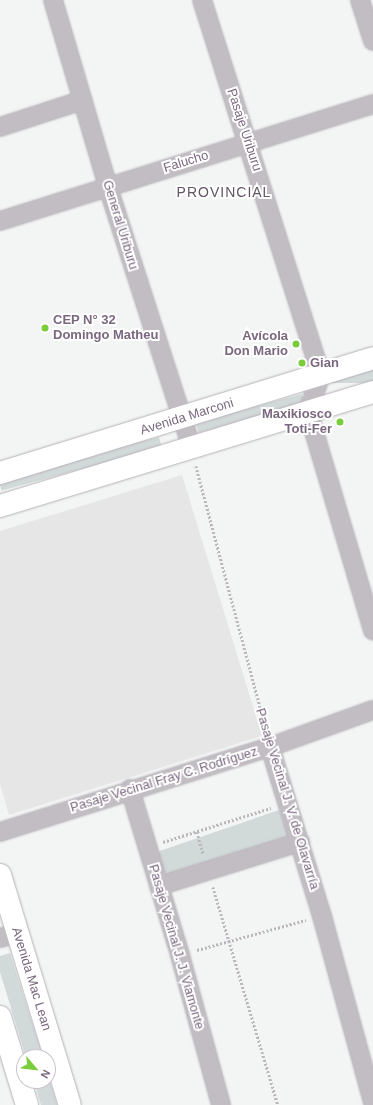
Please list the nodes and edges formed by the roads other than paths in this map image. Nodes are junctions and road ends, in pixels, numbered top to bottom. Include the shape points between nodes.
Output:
1 (53, 0) edge
2 (202, 0) edge
3 (360, 0) edge
4 (373, 41) edge
5 (83, 100) junction
6 (373, 104) edge
7 (0, 127) edge
8 (249, 143) junction
9 (108, 187) junction
10 (0, 220) edge
11 (373, 358) edge
12 (321, 375) junction
13 (373, 392) edge
14 (308, 411) junction
15 (182, 420) junction
16 (192, 448) junction
17 (0, 474) edge
18 (0, 506) edge
19 (373, 631) edge
20 (373, 710) edge
21 (270, 747) junction
22 (130, 789) junction
23 (0, 832) edge
24 (300, 842) junction
25 (0, 875) edge
26 (159, 886) junction
27 (8, 935) edge
28 (0, 1018) edge
29 (373, 1103) edge
30 (219, 1104) edge
31 (26, 1105) edge
32 (70, 1105) edge

1 - 5 street, General Uriburu
2 - 8 street, Pasaje Uriburu
3 - 4 street
5 - 7 street
5 - 9 street, General Uriburu
6 - 8 street, Falucho
8 - 9 street, Falucho
8 - 12 street, Pasaje Uriburu
9 - 10 street, Falucho
9 - 15 street, General Uriburu
11 - 12 main road, Avenida Marconi
12 - 14 street
12 - 15 main road, Avenida Marconi
13 - 14 main road
14 - 16 main road
14 - 19 street
15 - 16 street, General Uriburu
15 - 17 main road, Avenida Marconi
16 - 18 main road
20 - 21 street, Pasaje Vecinal Fray C. Rodríguez
21 - 22 street, Pasaje Vecinal Fray C. Rodríguez
21 - 24 street, Pasaje Vecinal J. V. de Olavarría
22 - 23 street, Pasaje Vecinal Fray C. Rodríguez
22 - 26 street, Pasaje Vecinal J. J. Viamonte
24 - 26 street
24 - 29 street, Pasaje Vecinal J. V. de Olavarría
25 - 27 main road, Avenida Mac Lean
26 - 30 street, Pasaje Vecinal J. J. Viamonte
27 - 32 main road, Avenida Mac Lean
28 - 31 main road

